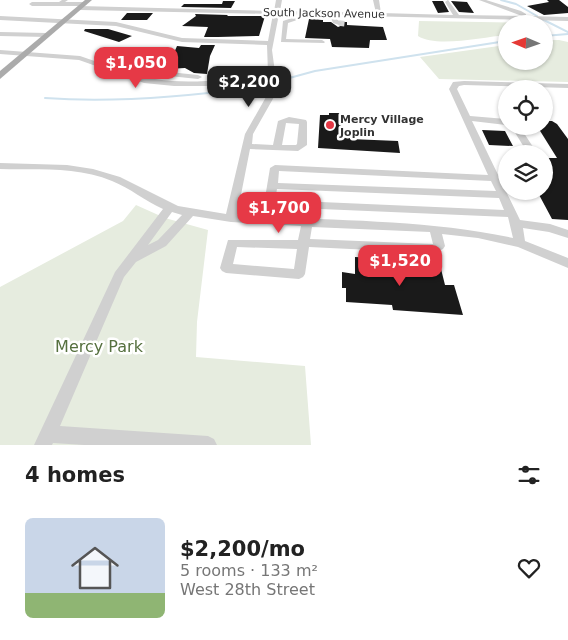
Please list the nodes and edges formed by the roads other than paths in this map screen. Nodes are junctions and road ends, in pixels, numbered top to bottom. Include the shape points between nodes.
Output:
1 (279, 0) edge
2 (376, 0) edge
3 (482, 0) edge
4 (345, 1) edge
5 (62, 2) edge
6 (448, 2) dead end
7 (32, 4) dead end
8 (84, 4) edge
9 (504, 10) dead end
10 (558, 11) dead end
11 (275, 12) junction
12 (379, 12) junction
13 (347, 14) junction
14 (403, 15) junction
15 (509, 15) edge
16 (524, 15) edge
17 (457, 16) junction
18 (498, 17) edge
19 (0, 18) edge
20 (333, 18) junction
21 (553, 18) edge
22 (568, 18) edge
23 (65, 20) junction
24 (339, 24) tunnel mouth
25 (0, 34) edge
26 (272, 34) junction
27 (284, 34) junction
28 (302, 35) dead end
29 (47, 36) junction
30 (322, 42) dead end
31 (270, 43) junction
32 (0, 52) edge
33 (27, 53) junction
34 (1, 74) edge
35 (272, 75) junction
36 (568, 86) edge
37 (466, 118) junction
38 (498, 121) edge
39 (246, 146) junction
40 (277, 148) dead end
41 (0, 166) edge
42 (495, 178) junction
43 (498, 184) edge
44 (273, 186) junction
45 (498, 195) edge
46 (505, 200) edge
47 (270, 203) junction
48 (170, 208) junction
49 (190, 213) junction
50 (231, 218) junction
51 (514, 218) junction
52 (267, 220) junction
53 (306, 223) junction
54 (435, 230) junction
55 (568, 234) edge
56 (520, 243) junction
57 (302, 244) junction
58 (131, 258) junction
59 (568, 263) edge
60 (46, 440) edge
61 (208, 445) edge

1 - 11 street
2 - 12 lane
3 - 16 street
4 - 13 street
5 - 7 street, South Jackson Avenue
5 - 8 street, South Jackson Avenue
6 - 17 street
8 - 11 street, South Jackson Avenue
8 - 23 main road
9 - 15 street
10 - 22 street
11 - 13 street, South Jackson Avenue
11 - 26 street
12 - 13 street, South Jackson Avenue
12 - 14 street, South Jackson Avenue
13 - 14 street via 403,22
13 - 20 street
14 - 17 street, South Jackson Avenue
17 - 18 street, South Jackson Avenue
19 - 23 street
20 - 24 street
20 - 27 street via 291,19 285,22
21 - 22 street, South Jackson Avenue
23 - 29 main road
23 - 31 street via 111,23 182,40
25 - 29 street
26 - 27 street
26 - 31 street
27 - 28 street
27 - 30 street via 283,41
29 - 33 main road
31 - 35 street
32 - 33 street
33 - 34 main road
33 - 35 street via 85,59 148,81 159,73 206,77 209,84
35 - 39 street via 270,97
36 - 37 street via 456,84 453,89
37 - 38 street
37 - 42 street
39 - 40 street
39 - 50 street
41 - 48 street via 105,175
42 - 43 street
42 - 44 street via 275,168
44 - 45 street
44 - 47 street
46 - 51 street
47 - 51 street
47 - 52 street
48 - 49 street
48 - 58 street
49 - 50 street
49 - 58 street via 162,243
50 - 52 street
51 - 55 street
51 - 56 street
52 - 53 street
53 - 54 street
53 - 57 street
54 - 56 street
54 - 57 street via 439,246 434,249 316,242
56 - 59 street
57 - 57 street via 299,274 226,268 232,243
58 - 60 street via 112,289
60 - 61 street

